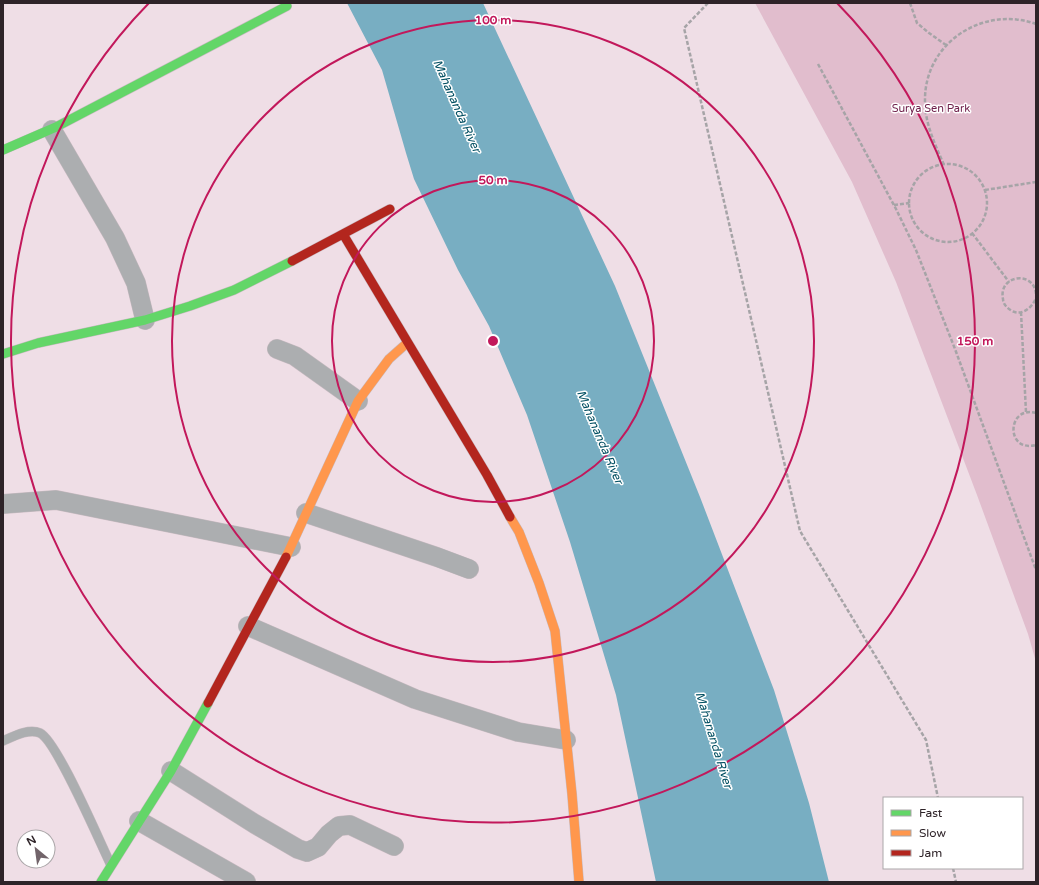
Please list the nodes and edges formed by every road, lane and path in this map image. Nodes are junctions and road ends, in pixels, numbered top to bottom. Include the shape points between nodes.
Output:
1 (708, 3) edge
2 (910, 3) edge
3 (287, 6) dead end
4 (1036, 24) edge
5 (946, 45) junction
6 (818, 64) dead end
7 (52, 130) junction
8 (3, 150) edge
9 (944, 165) junction
10 (1036, 182) edge
11 (985, 190) junction
12 (910, 203) junction
13 (894, 205) junction
14 (390, 208) dead end
15 (972, 233) junction
16 (343, 234) junction
17 (1009, 282) junction
18 (1036, 294) edge
19 (1036, 298) edge
20 (1021, 312) junction
21 (145, 320) junction
22 (408, 343) junction
23 (277, 349) dead end
24 (3, 354) edge
25 (358, 401) junction
26 (1026, 412) junction
27 (1036, 413) edge
28 (1036, 447) edge
29 (3, 504) edge
30 (306, 514) junction
31 (291, 547) junction
32 (469, 569) dead end
33 (1036, 570) edge
34 (248, 626) junction
35 (566, 740) junction
36 (3, 741) edge
37 (171, 771) junction
38 (938, 797) edge
39 (139, 821) junction
40 (394, 846) dead end
41 (111, 866) junction
42 (953, 869) edge
43 (101, 882) edge
44 (246, 882) edge
45 (579, 882) edge
46 (956, 882) edge

1 - 38 path via 684,28 800,531 926,740
2 - 5 path via 918,23
3 - 7 street
4 - 5 path via 1014,19 984,22 970,27
5 - 9 path via 930,71 924,100 929,129
6 - 13 path
7 - 8 street
7 - 21 street via 115,238 136,283
9 - 11 path via 952,164 972,172
9 - 12 path via 921,175 910,194
10 - 11 path
11 - 15 path via 986,212 982,222
12 - 13 path
12 - 15 path via 911,216 916,226 934,239 955,242
13 - 33 path via 916,250 945,323
14 - 16 street
15 - 17 path
16 - 21 street via 233,290
16 - 22 street
17 - 18 path via 1018,278 1026,279 1032,283
17 - 20 path via 1002,293 1003,300 1006,307
19 - 20 path via 1034,305
20 - 26 path
21 - 24 street via 22,346
22 - 25 street via 389,359
22 - 35 street via 519,532 555,631
23 - 25 street via 295,356
25 - 30 street
26 - 27 path
26 - 28 path via 1015,422 1015,437 1020,443
29 - 31 street via 56,500
30 - 31 street
30 - 32 street
31 - 34 street
34 - 35 street via 415,699 518,732
34 - 37 street
35 - 45 street
36 - 41 lane via 32,730 42,734 65,769
37 - 39 street
37 - 40 street via 298,849 307,852 318,847 339,826 350,825
39 - 41 street
39 - 44 street
41 - 43 street
42 - 46 path

